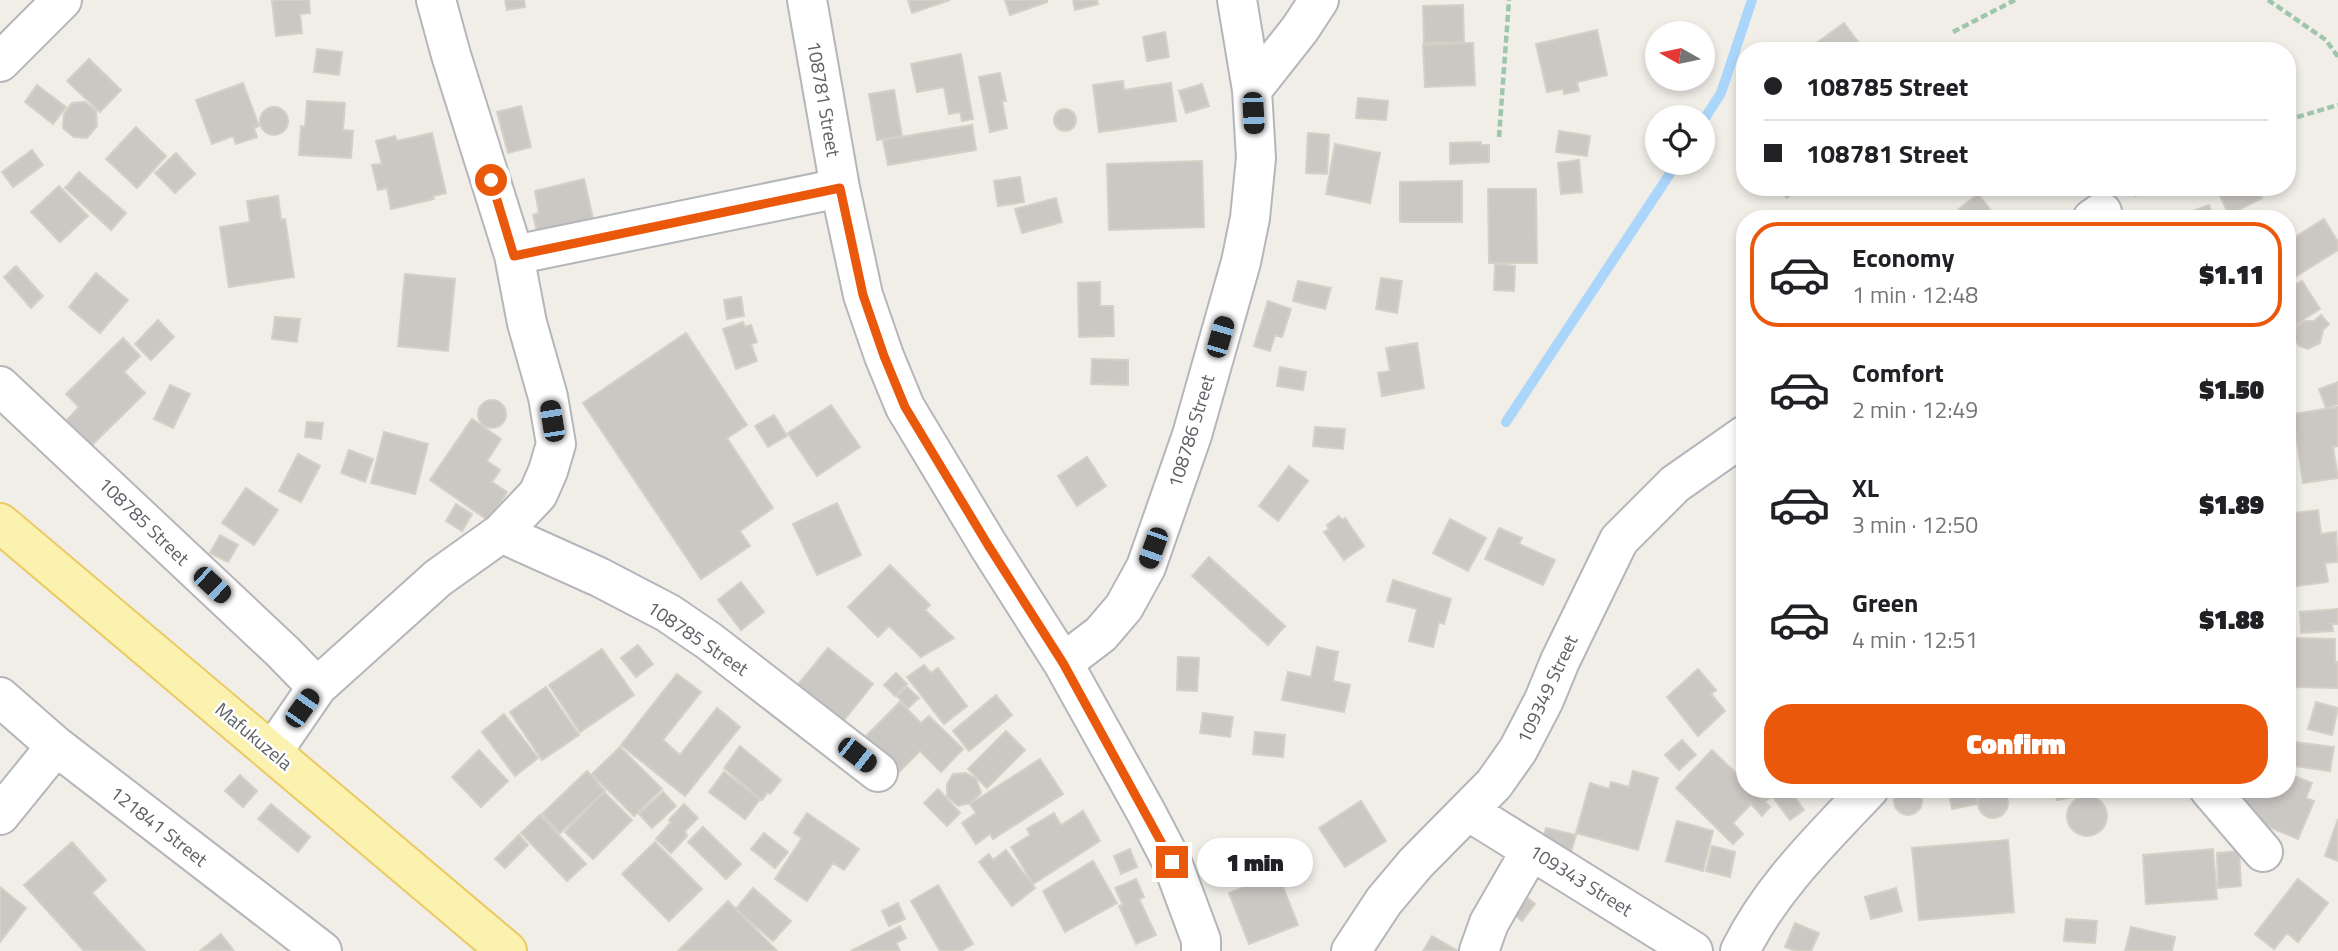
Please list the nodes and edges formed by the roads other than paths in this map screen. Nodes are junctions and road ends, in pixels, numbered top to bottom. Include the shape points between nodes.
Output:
1 (62, 0) edge
2 (436, 0) edge
3 (807, 0) edge
4 (1237, 0) edge
5 (1319, 0) edge
6 (0, 62) edge
7 (1252, 90) junction
8 (840, 188) junction
9 (514, 256) junction
10 (0, 386) edge
11 (1736, 441) edge
12 (0, 523) edge
13 (501, 533) junction
14 (1063, 663) junction
15 (317, 687) junction
16 (0, 697) edge
17 (56, 746) junction
18 (273, 751) junction
19 (878, 772) dead end
20 (1860, 798) edge
21 (2217, 798) edge
22 (1468, 811) junction
23 (0, 815) edge
24 (1531, 850) junction
25 (2263, 852) dead end
26 (322, 951) edge
27 (507, 951) edge
28 (1202, 951) edge
29 (1351, 951) edge
30 (1479, 951) edge
31 (1693, 951) edge
32 (1740, 951) edge

1 - 6 street
2 - 9 street
3 - 8 street, 108781 Street
4 - 7 street, 108786 Street
5 - 7 street
7 - 14 street, 108786 Street via 1256,158 1250,219 1192,435 1146,567 1124,607 1101,634
8 - 9 street
8 - 14 street, 108781 Street via 863,295 905,407
9 - 13 street via 556,444 538,494
10 - 15 street, 108785 Street
11 - 22 street, 109349 Street via 1675,484 1619,540 1518,750
12 - 18 main road, Mafukuzela
13 - 15 street via 438,578
13 - 19 street, 108785 Street via 668,613
14 - 28 street, 108781 Street via 1172,862
15 - 18 street
16 - 17 street, 121841 Street
17 - 23 street
17 - 26 street, 121841 Street
18 - 27 main road, Mafukuzela
20 - 32 street via 1784,881
21 - 25 street
22 - 24 street, 109343 Street
22 - 29 street, 109349 Street via 1384,901
24 - 30 street via 1489,923
24 - 31 street, 109343 Street

